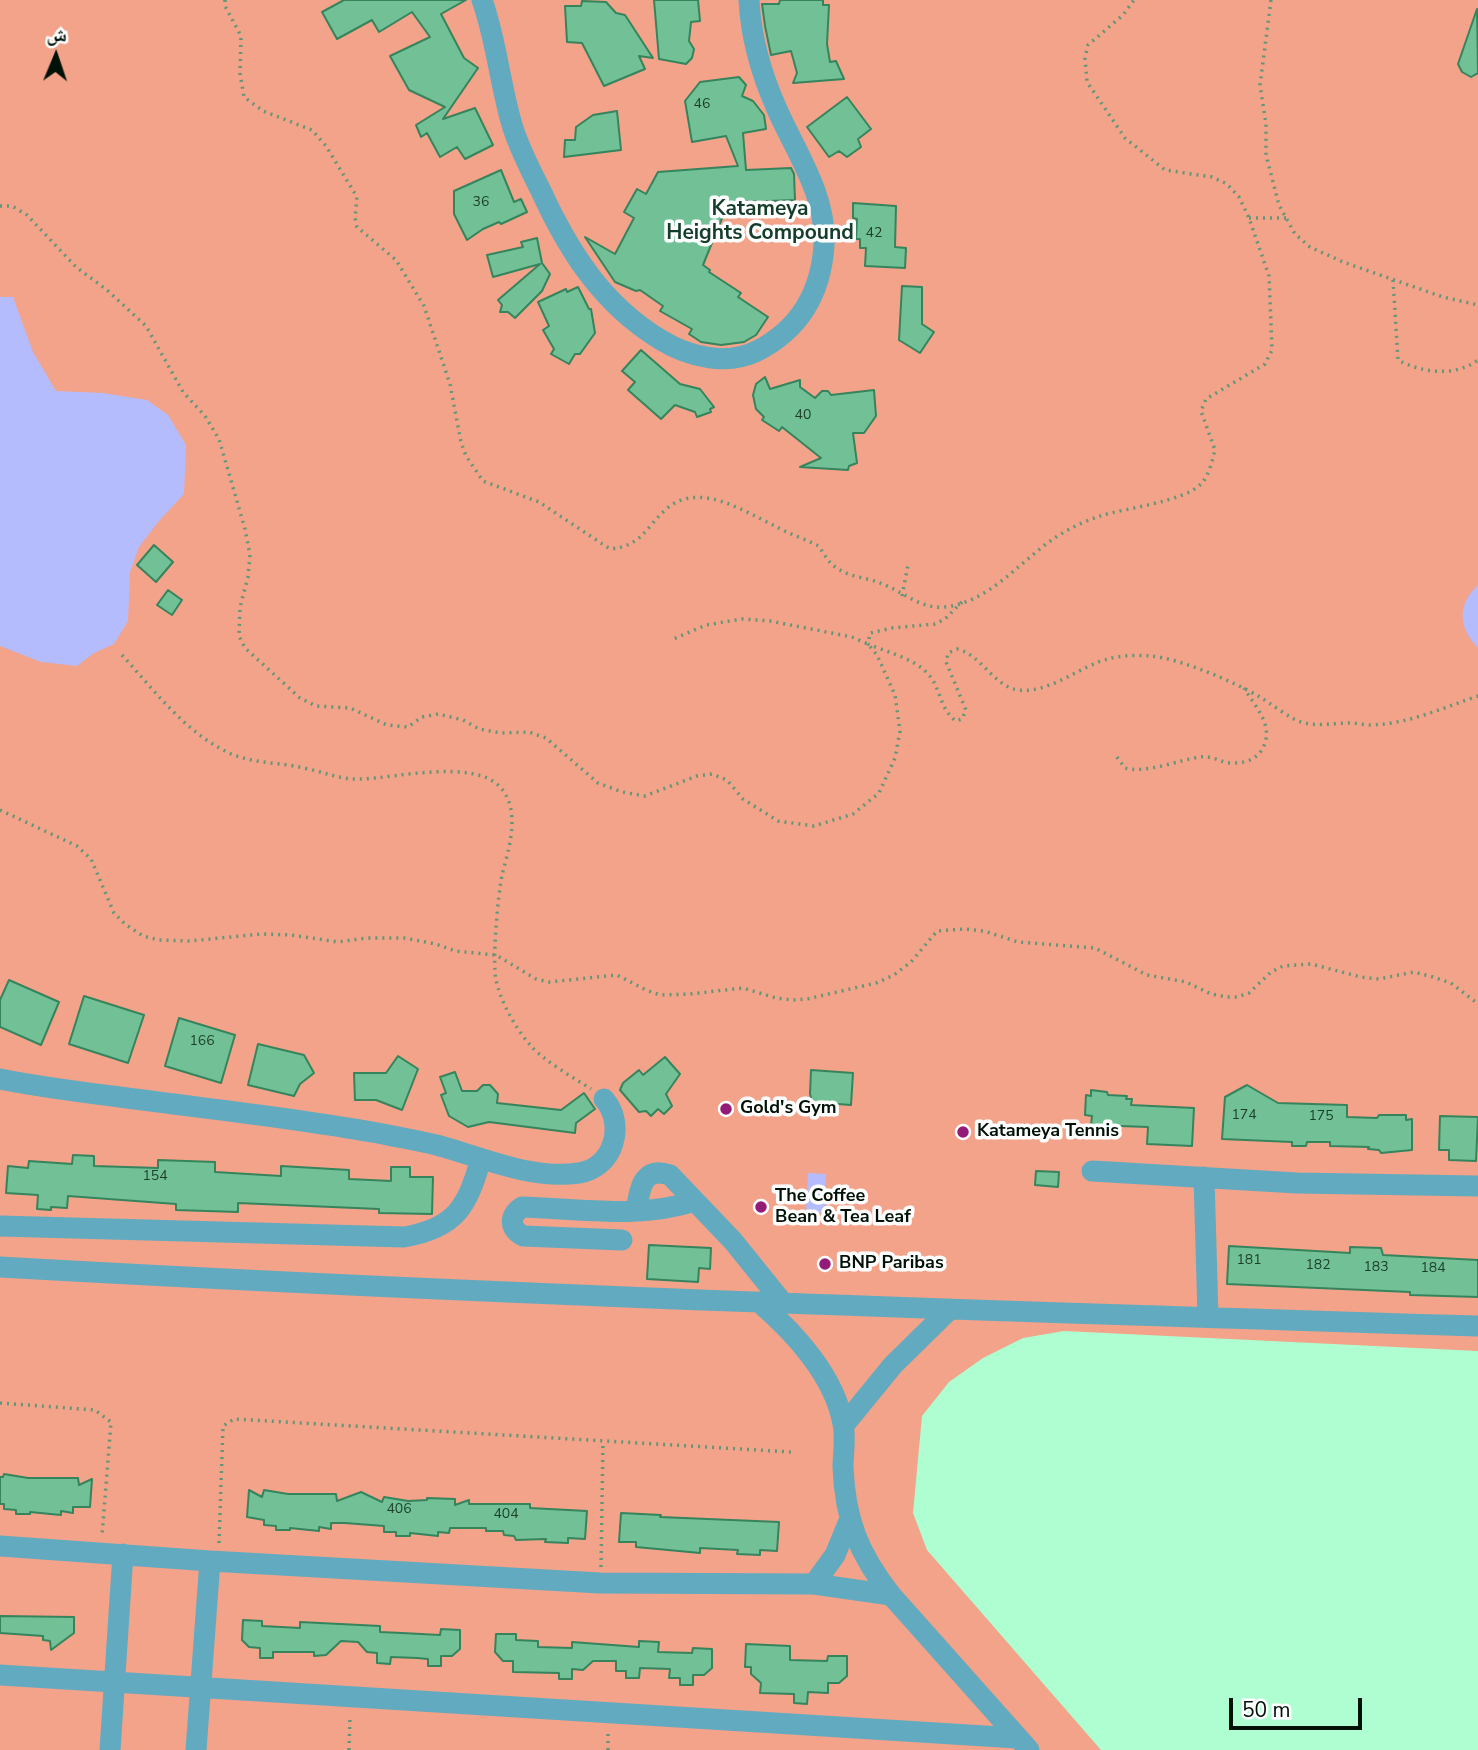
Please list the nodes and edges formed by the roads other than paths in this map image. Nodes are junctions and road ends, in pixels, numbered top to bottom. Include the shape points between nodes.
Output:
1 (482, 0) edge
2 (749, 0) edge
3 (0, 1079) edge
4 (604, 1099) road end
5 (481, 1159) junction
6 (1092, 1171) dead end
7 (1204, 1177) junction
8 (1478, 1186) edge
9 (695, 1201) junction
10 (636, 1211) junction
11 (0, 1226) edge
12 (622, 1240) dead end
13 (0, 1267) edge
14 (760, 1303) junction
15 (783, 1303) junction
16 (949, 1310) junction
17 (1208, 1317) junction
18 (1478, 1326) edge
19 (844, 1425) junction
20 (849, 1521) junction
21 (0, 1546) edge
22 (123, 1554) junction
23 (214, 1561) junction
24 (814, 1584) junction
25 (891, 1595) junction
26 (0, 1675) edge
27 (115, 1680) junction
28 (200, 1686) junction
29 (1023, 1744) edge
30 (110, 1750) edge
31 (197, 1750) edge

1 - 2 street via 514,131 567,244 612,303 640,327 673,348 698,357 726,358 752,353 776,341 796,323 811,300 824,243 817,197 757,57
3 - 5 street via 336,1126 440,1146
4 - 5 street via 616,1129 614,1144 595,1167 581,1173 532,1171
5 - 11 street via 463,1206 448,1222 430,1233 404,1237
6 - 7 street
7 - 8 street
7 - 17 street
9 - 10 street
9 - 10 street via 675,1178 657,1173 643,1182
9 - 15 street
10 - 12 street via 522,1207 511,1222 523,1236
13 - 14 street
14 - 15 street
14 - 19 street via 812,1357
15 - 16 street
16 - 17 street
16 - 19 street via 893,1365
17 - 18 street
19 - 20 street
20 - 24 street via 835,1555
20 - 25 street via 863,1555
21 - 22 street
22 - 23 street
22 - 27 street
23 - 24 street via 600,1583
23 - 28 street
24 - 25 street
25 - 29 street
26 - 27 street
27 - 28 street
27 - 30 street
28 - 29 street
28 - 31 street

